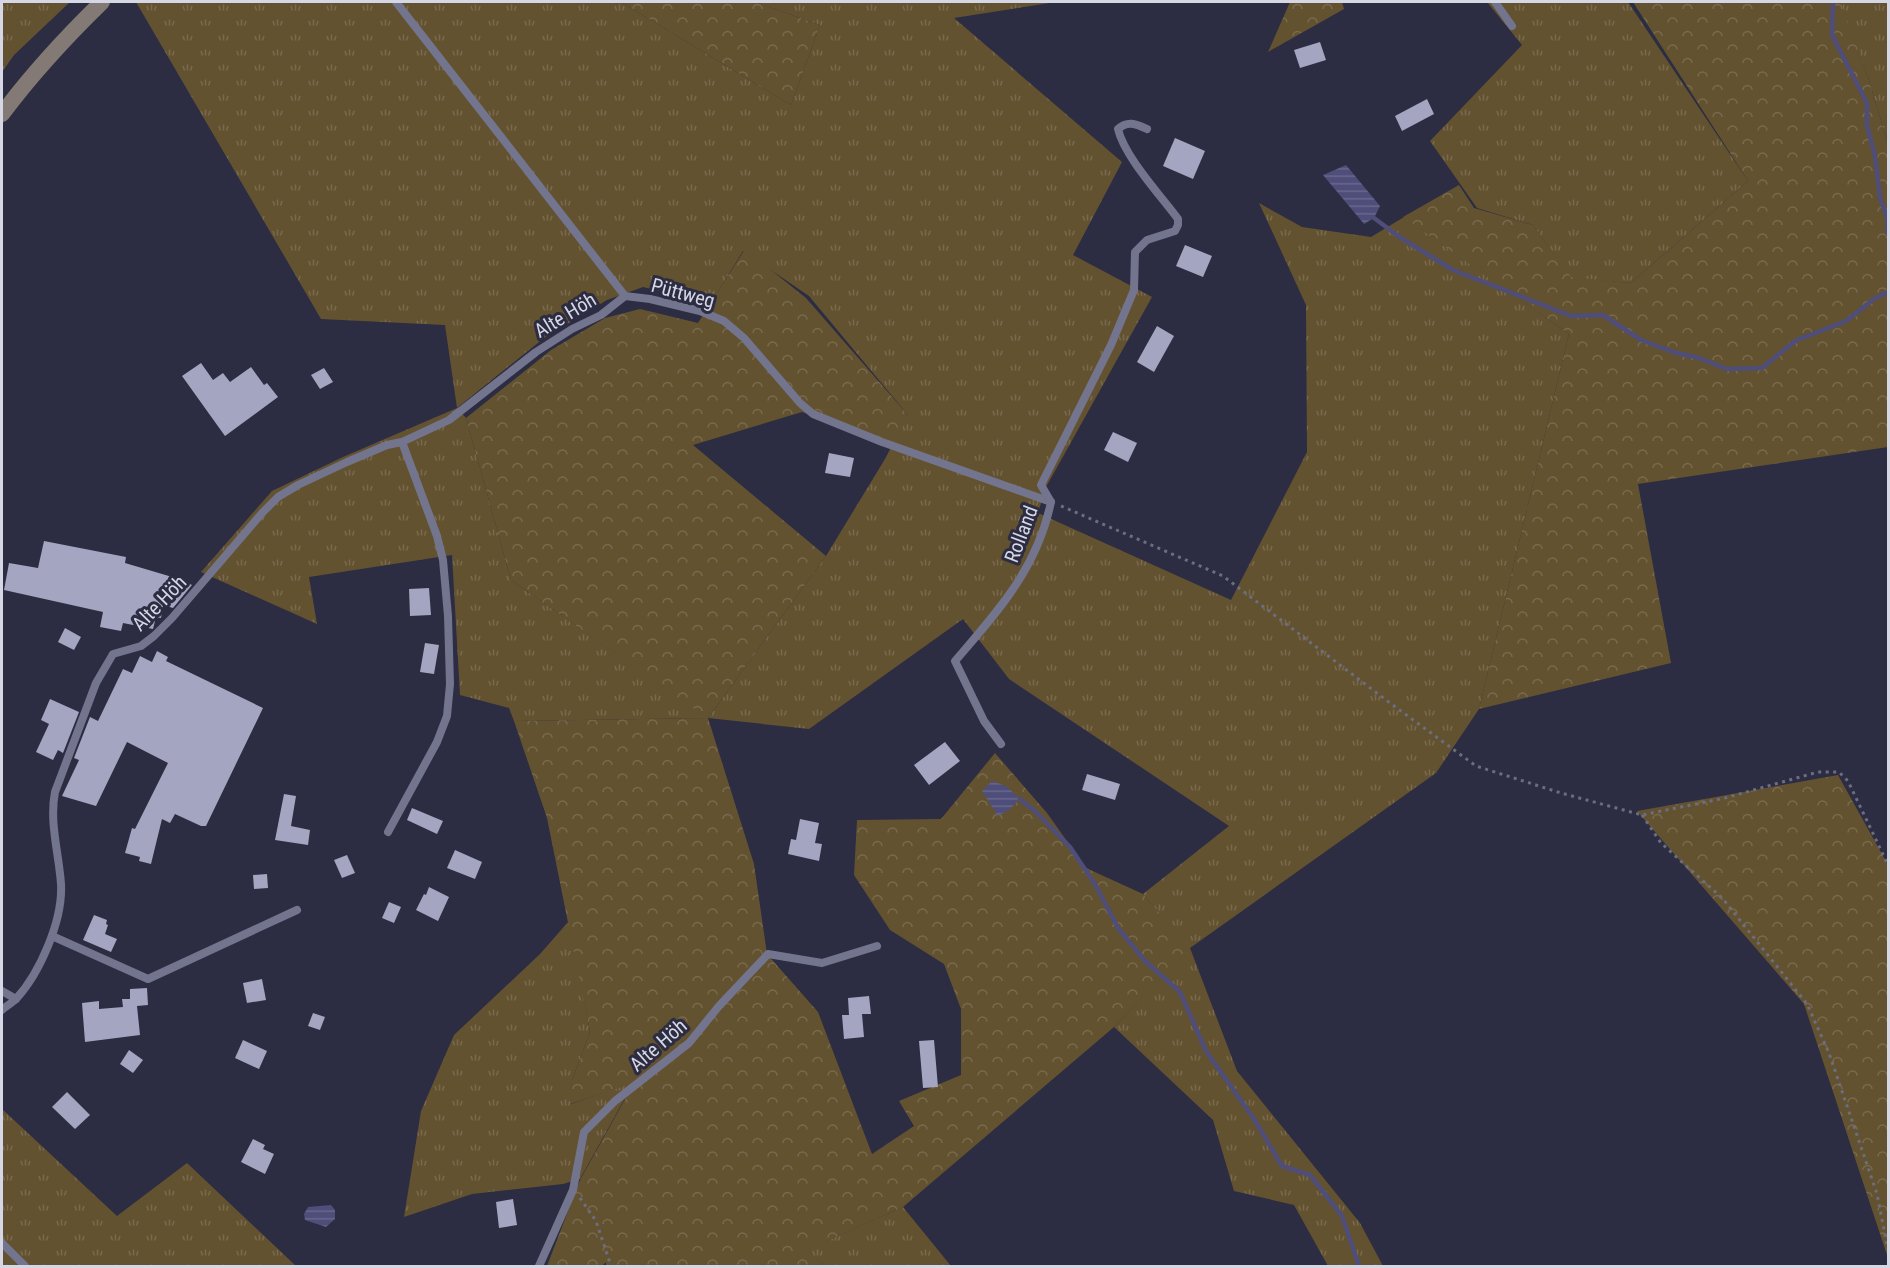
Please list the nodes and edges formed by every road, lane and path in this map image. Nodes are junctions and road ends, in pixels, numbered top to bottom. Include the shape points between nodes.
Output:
1 (102, 2) edge
2 (396, 2) edge
3 (1495, 2) edge
4 (1512, 26) dead end
5 (2, 114) edge
6 (1147, 129) dead end
7 (625, 296) junction
8 (402, 442) junction
9 (1051, 502) junction
10 (1001, 744) dead end
11 (1641, 815) junction
12 (388, 832) dead end
13 (1888, 864) edge
14 (297, 910) dead end
15 (52, 936) junction
16 (877, 946) dead end
17 (2, 991) edge
18 (16, 999) junction
19 (2, 1010) edge
20 (573, 1190) junction
21 (2, 1243) edge
22 (1888, 1250) edge
23 (25, 1266) edge
24 (539, 1266) edge
25 (611, 1266) edge

1 - 5 main road via 47,58
2 - 7 lane, Püttweg
3 - 4 lane
6 - 9 lane, Rolland via 1132,122 1118,129 1130,155 1178,219 1178,225 1175,231 1147,240 1135,252 1134,290 1041,485
7 - 8 lane, Alte Höh via 601,315 536,352 449,420
7 - 9 lane, Püttweg via 700,311 724,321 813,414
8 - 12 lane via 443,560 450,684 447,716 437,742
8 - 15 lane, Alte Höh via 347,462 278,497 154,636 141,646 113,654 96,683 55,792 52,808 61,886
9 - 10 lane, Rolland via 1037,550 1022,577 955,661 984,720
9 - 11 path via 1223,576 1476,766
11 - 13 path via 1725,798 1818,772 1839,772 1848,781
11 - 22 path via 1661,843 1723,899 1807,1004 1829,1053 1876,1194
14 - 15 lane via 148,979
15 - 18 lane, Alte Höh via 33,976
16 - 20 lane, Alte Höh via 822,963 768,954 689,1043 615,1101 584,1132
17 - 18 lane
18 - 19 lane, Alte Höh
20 - 24 lane, Alte Höh
20 - 25 path via 596,1221
21 - 23 lane

